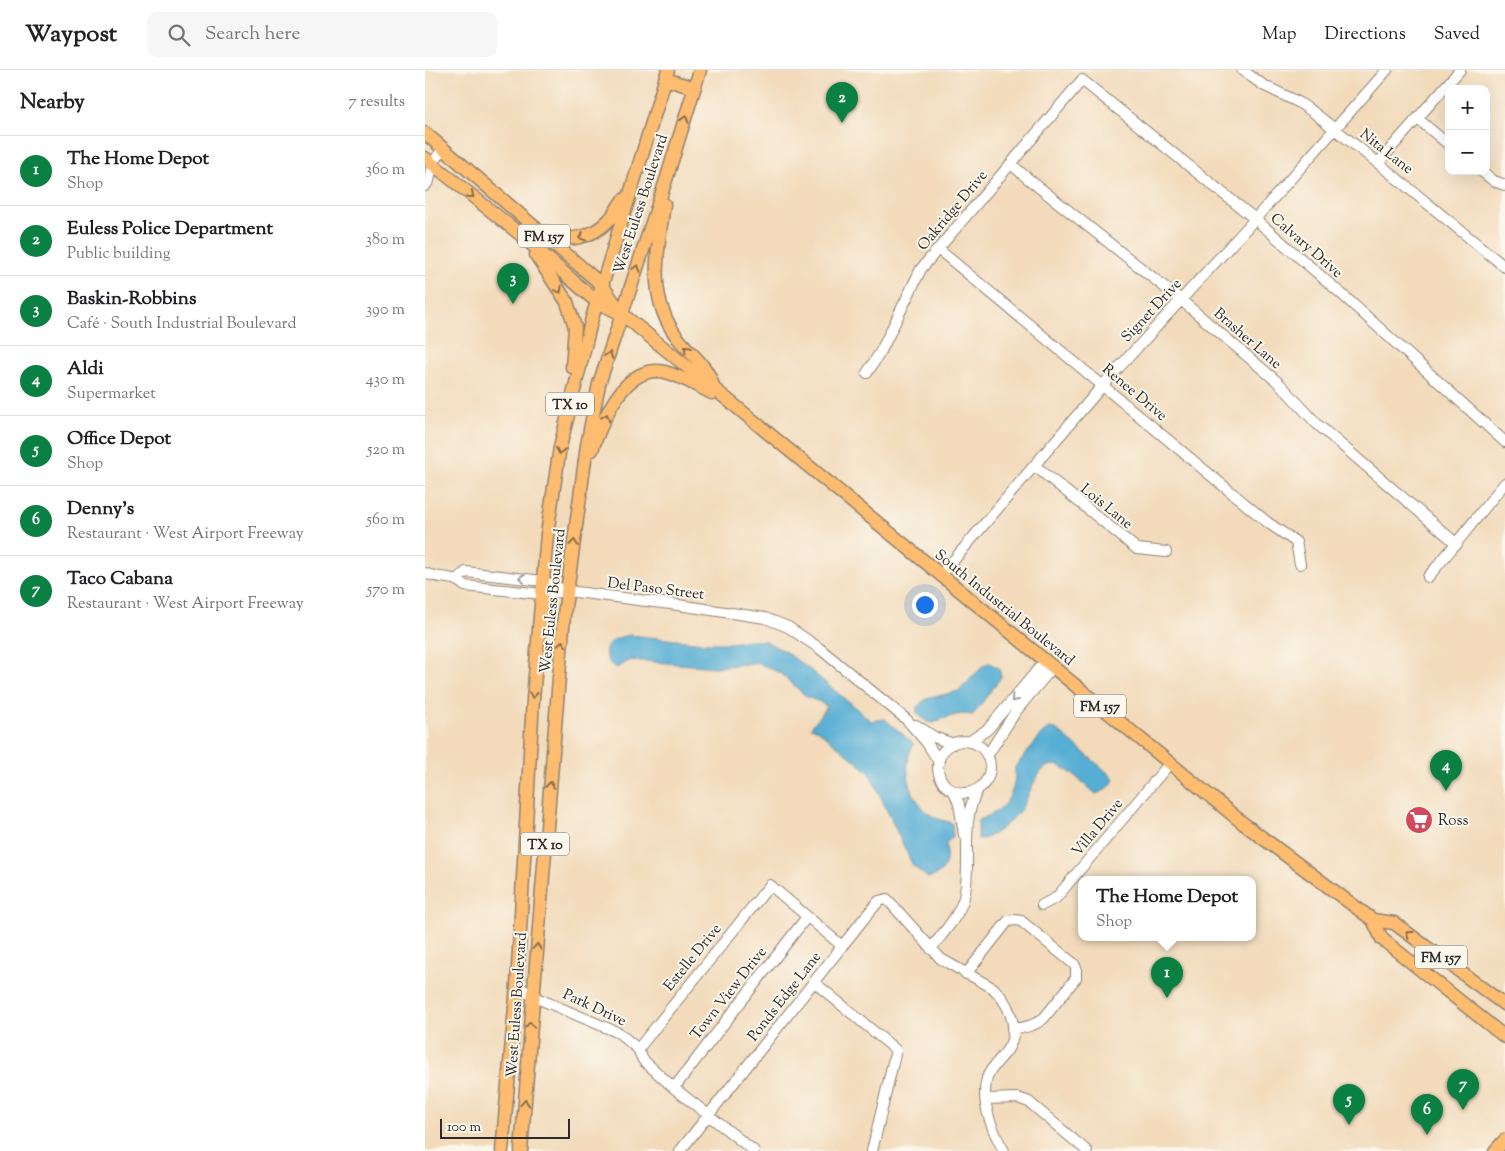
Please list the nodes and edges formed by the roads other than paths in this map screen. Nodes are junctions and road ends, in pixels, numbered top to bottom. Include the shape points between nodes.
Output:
1 (699, 70) edge
2 (1242, 70) edge
3 (1387, 70) edge
4 (1460, 70) edge
5 (667, 75) edge
6 (1082, 80) joint
7 (694, 88) junction
8 (1418, 119) junction
9 (1335, 130) junction
10 (425, 133) edge
11 (1445, 142) edge
12 (443, 148) junction
13 (427, 163) edge
14 (1378, 163) junction
15 (1011, 164) junction
16 (1486, 175) edge
17 (667, 176) junction
18 (1505, 185) edge
19 (425, 186) edge
20 (629, 193) junction
21 (524, 219) junction
22 (1255, 220) junction
23 (521, 235) junction
24 (938, 249) junction
25 (1505, 267) edge
26 (602, 285) junction
27 (1181, 300) junction
28 (597, 302) junction
29 (622, 314) junction
30 (867, 373) dead end
31 (1103, 385) junction
32 (714, 388) junction
33 (728, 400) junction
34 (567, 415) junction
35 (1505, 442) edge
36 (1035, 466) junction
37 (583, 479) junction
38 (1505, 483) edge
39 (1457, 544) junction
40 (1167, 552) dead end
41 (1300, 564) dead end
42 (425, 574) edge
43 (941, 575) junction
44 (1428, 577) dead end
45 (457, 579) junction
46 (543, 581) junction
47 (568, 591) junction
48 (542, 594) junction
49 (1049, 664) junction
50 (907, 720) junction
51 (969, 742) junction
52 (953, 744) junction
53 (987, 756) junction
54 (939, 762) junction
55 (1170, 763) junction
56 (978, 789) junction
57 (954, 792) junction
58 (966, 843) junction
59 (1042, 904) dead end
60 (807, 918) junction
61 (1373, 920) junction
62 (842, 946) junction
63 (931, 949) junction
64 (966, 974) junction
65 (814, 982) junction
66 (517, 985) junction
67 (533, 996) junction
68 (1505, 1004) edge
69 (1012, 1029) junction
70 (1505, 1038) edge
71 (638, 1049) junction
72 (674, 1088) junction
73 (987, 1099) junction
74 (709, 1116) junction
75 (1505, 1140) edge
76 (502, 1151) edge
77 (521, 1151) edge
78 (680, 1151) edge
79 (754, 1151) edge
80 (872, 1151) edge
81 (1004, 1151) edge
82 (1087, 1151) edge
83 (1495, 1151) edge

1 - 7 main road, West Euless Boulevard / TX 10
2 - 9 street, Nita Lane via 1263,85 1298,102
3 - 9 street, Signet Drive
4 - 8 street
5 - 7 main road
5 - 20 main road, West Euless Boulevard / TX 10
6 - 15 street, Oakridge Drive
6 - 22 street, Calvary Drive
17 -> 7 main road, West Euless Boulevard / TX 10
8 - 11 street
8 - 14 street
9 - 14 street, Nita Lane
9 - 22 street, Signet Drive
10 - 12 main road, South Industrial Boulevard / FM 157
12 - 13 street
12 - 21 main road, South Industrial Boulevard / FM 157
13 - 19 street via 429,181
13 -> 23 main road, South Industrial Boulevard / FM 157
14 - 25 street, Nita Lane
15 - 24 street, Oakridge Drive
15 - 27 street, Brasher Lane
16 - 18 street
29 -> 17 main road, West Euless Boulevard / TX 10
32 -> 17 main road via 710,375 670,325 657,291
20 -> 21 main road via 600,229 574,239 555,237
20 - 26 main road, West Euless Boulevard / TX 10
21 - 26 main road, South Industrial Boulevard / FM 157
22 - 27 street, Signet Drive
22 - 35 street, Calvary Drive
23 - 28 main road, South Industrial Boulevard / FM 157
23 -> 34 main road via 567,302 575,327
24 - 30 street, Oakridge Drive via 921,269
24 - 31 street, Renee Drive
26 - 28 main road, West Euless Boulevard / TX 10
26 - 29 main road, South Industrial Boulevard / FM 157
27 - 31 street, Signet Drive
27 - 39 street, Brasher Lane via 1280,384 1317,424
28 - 29 main road, South Industrial Boulevard / FM 157
28 - 34 main road, West Euless Boulevard / TX 10
29 - 32 main road, South Industrial Boulevard / FM 157
37 -> 29 main road, West Euless Boulevard / TX 10 via 599,384
31 - 36 street, Signet Drive
31 - 41 street, Renee Drive via 1267,522 1296,542
32 - 33 main road, South Industrial Boulevard / FM 157
37 -> 33 main road via 609,409 629,382 644,374 664,372
33 - 43 main road, South Industrial Boulevard / FM 157
34 -> 46 main road, West Euless Boulevard / TX 10 via 547,534
36 - 40 street, Lois Lane via 1137,549
36 - 43 street, Signet Drive
47 -> 37 main road, West Euless Boulevard / TX 10
38 - 39 street
39 - 44 street
42 - 45 street, Del Paso Street
43 - 49 main road, South Industrial Boulevard / FM 157
46 -> 45 street, Del Paso Street via 465,572
45 - 48 street, Del Paso Street via 465,586
46 - 47 street, Del Paso Street
46 - 48 main road, West Euless Boulevard / TX 10
47 - 48 street, Del Paso Street
47 - 50 street, Del Paso Street via 765,618 805,637
67 -> 47 main road, West Euless Boulevard / TX 10
48 -> 66 main road, West Euless Boulevard / TX 10
49 -> 51 street via 987,729
49 - 53 street
49 - 55 main road, South Industrial Boulevard / FM 157
50 - 52 street via 934,737
50 - 54 street
51 - 52 street
51 - 53 street
52 - 54 street
53 - 56 street via 990,763 988,778
54 - 57 street via 943,783
55 - 59 street, Villa Drive via 1057,898
55 - 61 main road, South Industrial Boulevard / FM 157 via 1244,824
56 - 57 street
56 - 58 street via 970,810
57 - 58 street
58 - 63 street via 965,894 958,914
60 - 62 street
60 - 71 street, Estelle Drive via 770,885
60 - 72 street, Town View Drive
68 -> 61 main road, South Industrial Boulevard / FM 157 via 1394,923
61 - 70 main road, South Industrial Boulevard / FM 157 via 1382,939
62 - 63 street, Ponds Edge Lane via 879,901 887,899
62 - 65 street, Ponds Edge Lane
63 - 64 street via 947,964
64 - 69 street via 1001,995 1011,1012
64 - 69 street via 1008,921 1015,920 1021,921 1074,964 1076,978 1044,1018 1027,1028
65 - 74 street, Ponds Edge Lane
65 - 80 street via 896,1050
66 - 67 street, Park Drive
66 - 76 main road, West Euless Boulevard / TX 10
67 - 71 street, Park Drive via 608,1026
77 -> 67 main road, West Euless Boulevard / TX 10
69 - 73 street via 1009,1047 987,1078
71 - 72 street, Park Drive via 643,1060
72 - 74 street, Park Drive
73 - 81 street via 992,1129
73 - 82 street via 1019,1098 1029,1102
74 - 78 street, Ponds Edge Lane
74 - 79 street, Park Drive
75 - 83 main road

